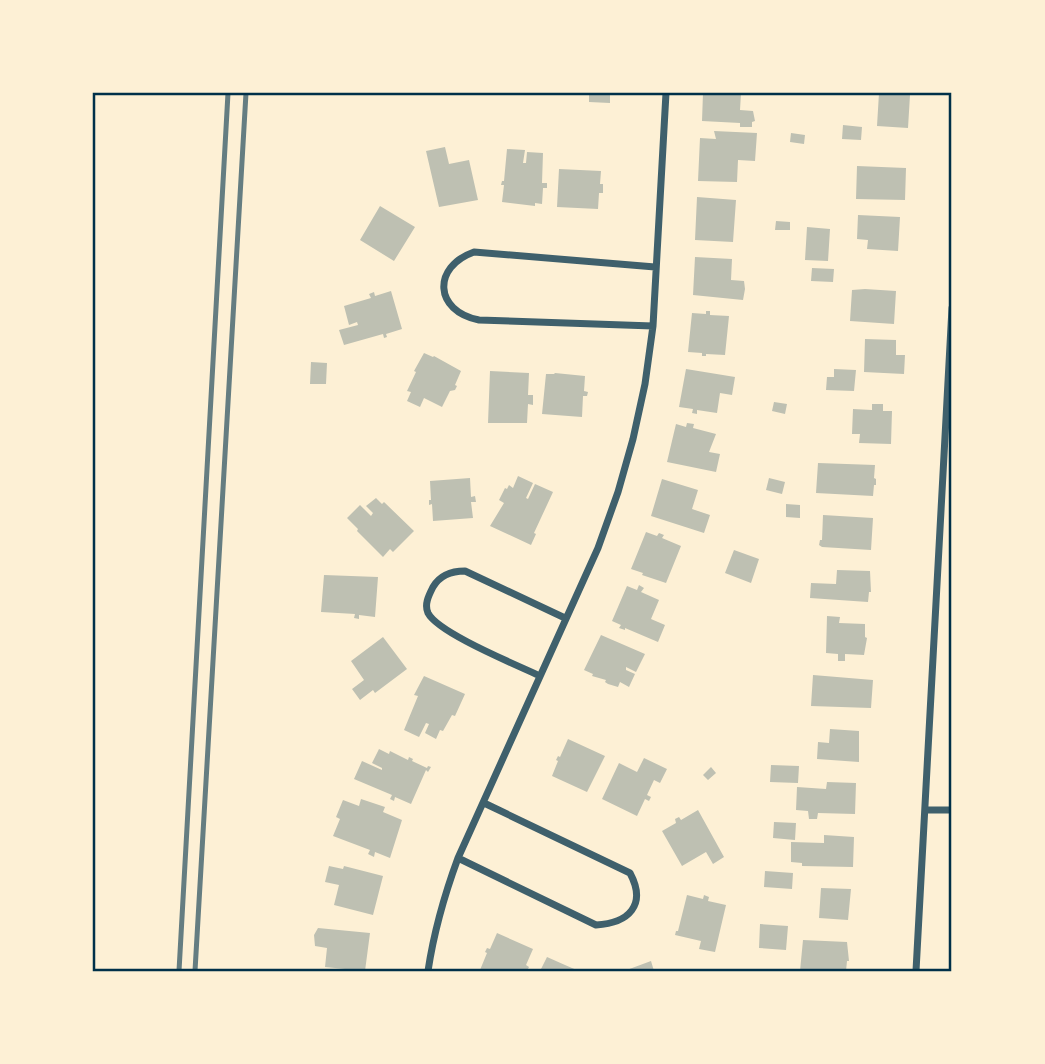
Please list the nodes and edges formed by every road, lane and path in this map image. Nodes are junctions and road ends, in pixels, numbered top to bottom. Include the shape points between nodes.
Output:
1 (666, 93) edge
2 (655, 267) junction
3 (952, 308) edge
4 (653, 326) junction
5 (565, 618) junction
6 (540, 676) junction
7 (484, 803) junction
8 (925, 810) junction
9 (952, 810) edge
10 (458, 858) junction
11 (428, 971) edge
12 (916, 971) edge

1 - 2 street
2 - 4 street
2 - 4 street via 474,252 452,265 444,280 446,301 458,313 479,320
3 - 8 street
4 - 5 street via 643,395 618,492
5 - 6 street
5 - 6 street via 464,571 442,576 430,593 429,614 443,628
6 - 7 street
7 - 10 street
7 - 10 street via 630,873 638,897 635,908 612,924 596,925
8 - 9 street
8 - 12 street
10 - 11 street via 433,933

